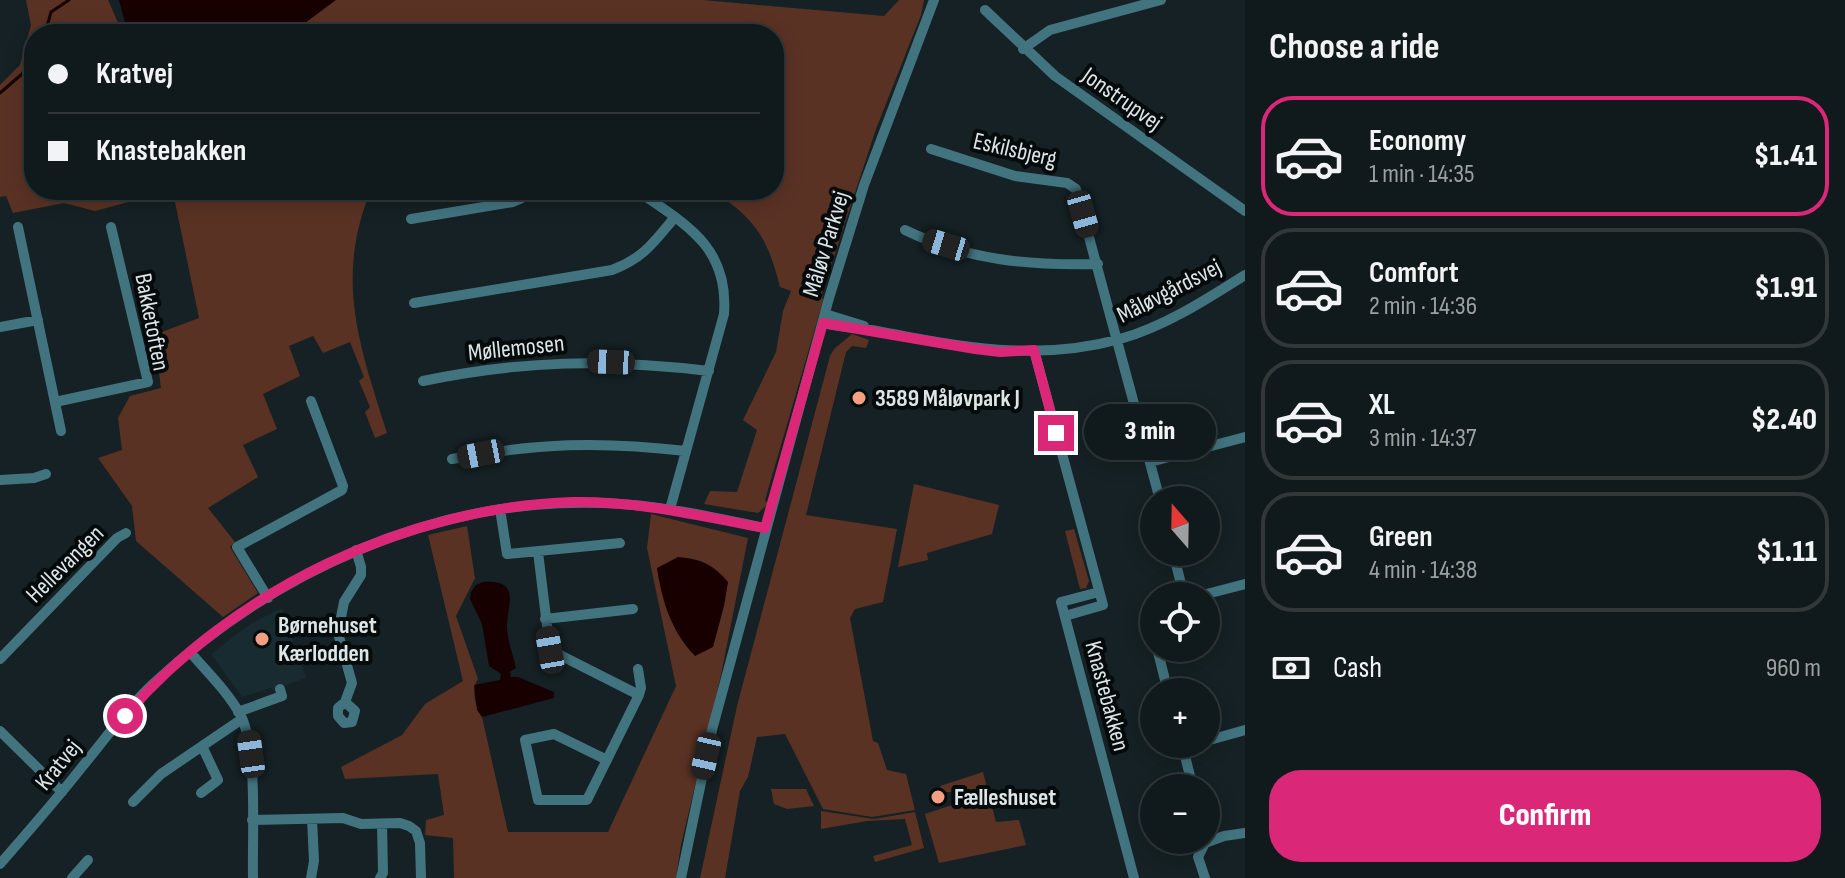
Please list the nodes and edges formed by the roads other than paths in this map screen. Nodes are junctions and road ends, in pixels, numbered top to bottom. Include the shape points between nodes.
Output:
1 (934, 0) edge
2 (1161, 0) edge
3 (985, 10) dead end
4 (1023, 49) junction
5 (931, 149) dead end
6 (518, 200) edge
7 (650, 200) edge
8 (1245, 211) edge
9 (675, 217) junction
10 (411, 219) dead end
11 (18, 227) dead end
12 (111, 227) dead end
13 (905, 230) dead end
14 (1098, 264) junction
15 (1245, 275) edge
16 (414, 303) dead end
17 (824, 318) junction
18 (38, 320) junction
19 (0, 327) edge
20 (1119, 340) junction
21 (1034, 350) junction
22 (709, 371) junction
23 (423, 381) dead end
24 (311, 401) dead end
25 (55, 402) junction
26 (61, 431) dead end
27 (1245, 437) edge
28 (686, 451) junction
29 (452, 459) dead end
30 (1150, 462) junction
31 (46, 474) dead end
32 (0, 480) edge
33 (1156, 486) edge
34 (500, 509) junction
35 (670, 509) junction
36 (765, 528) junction
37 (126, 533) dead end
38 (620, 543) dead end
39 (356, 550) junction
40 (538, 552) junction
41 (1245, 584) edge
42 (1220, 591) edge
43 (268, 598) junction
44 (633, 609) dead end
45 (545, 619) junction
46 (190, 652) junction
47 (0, 659) edge
48 (638, 669) dead end
49 (280, 689) dead end
50 (639, 695) junction
51 (345, 702) dead end
52 (240, 715) junction
53 (1245, 730) edge
54 (0, 731) edge
55 (1220, 737) edge
56 (202, 746) junction
57 (607, 760) junction
58 (62, 792) junction
59 (201, 793) dead end
60 (133, 802) dead end
61 (312, 819) junction
62 (252, 820) junction
63 (382, 824) junction
64 (1245, 833) edge
65 (88, 860) dead end
66 (0, 864) edge
67 (72, 878) edge
68 (253, 878) edge
69 (311, 878) edge
70 (380, 878) edge
71 (421, 878) edge
72 (681, 878) edge
73 (1134, 878) edge
74 (1205, 878) edge

1 - 17 street, Måløv Parkvej via 864,185
2 - 4 street via 1050,30
3 - 4 street, Jonstrupvej
4 - 8 street, Jonstrupvej
5 - 14 street, Eskilsbjerg via 1076,189
6 - 10 street
7 - 9 street
9 - 16 street via 647,251 612,270
9 - 22 street via 696,232 719,269 724,314
11 - 18 street
12 - 25 street, Bakketoften via 148,382
13 - 14 street via 996,260
14 - 20 street, Eskilsbjerg
15 - 20 street, Måløvgårdsvej
17 - 21 street, Måløvgårdsvej via 975,349
17 - 36 street, Måløv Parkvej
18 - 19 street
18 - 25 street
20 - 21 street, Måløvgårdsvej
20 - 30 street, Eskilsbjerg
21 - 73 street, Knastebakken via 1103,605 1065,616
22 - 23 street, Møllemosen via 585,362 482,369
22 - 28 street
24 - 43 street via 342,488 237,547
25 - 26 street
27 - 30 street
28 - 29 street via 549,444
28 - 35 street
30 - 33 street, Eskilsbjerg
31 - 32 street
34 - 35 street, Kratvej via 574,502
34 - 39 street, Kratvej via 442,521
34 - 40 street via 507,554
35 - 36 street, Kratvej
36 - 72 street, Måløv Parkvej via 712,730
37 - 47 street, Hellevangen
38 - 40 street
39 - 43 street, Kratvej
39 - 51 street via 361,575 344,602 338,633 352,683
40 - 45 street
41 - 42 street
43 - 46 street, Kratvej
44 - 45 street
45 - 50 street via 550,650
46 - 52 street
46 - 58 street, Kratvej via 145,693
48 - 50 street
49 - 52 street via 282,696
50 - 57 street
52 - 56 street
52 - 62 street via 251,754
53 - 55 street
54 - 58 street
56 - 59 street via 218,780
56 - 60 street via 161,774
57 - 57 street via 554,734 525,740 538,800 587,800
58 - 66 street, Kratvej
61 - 62 street
61 - 63 street
61 - 69 street
62 - 68 street
63 - 70 street
63 - 71 street via 400,823 416,831
64 - 74 street via 1205,843 1198,857
65 - 67 street

